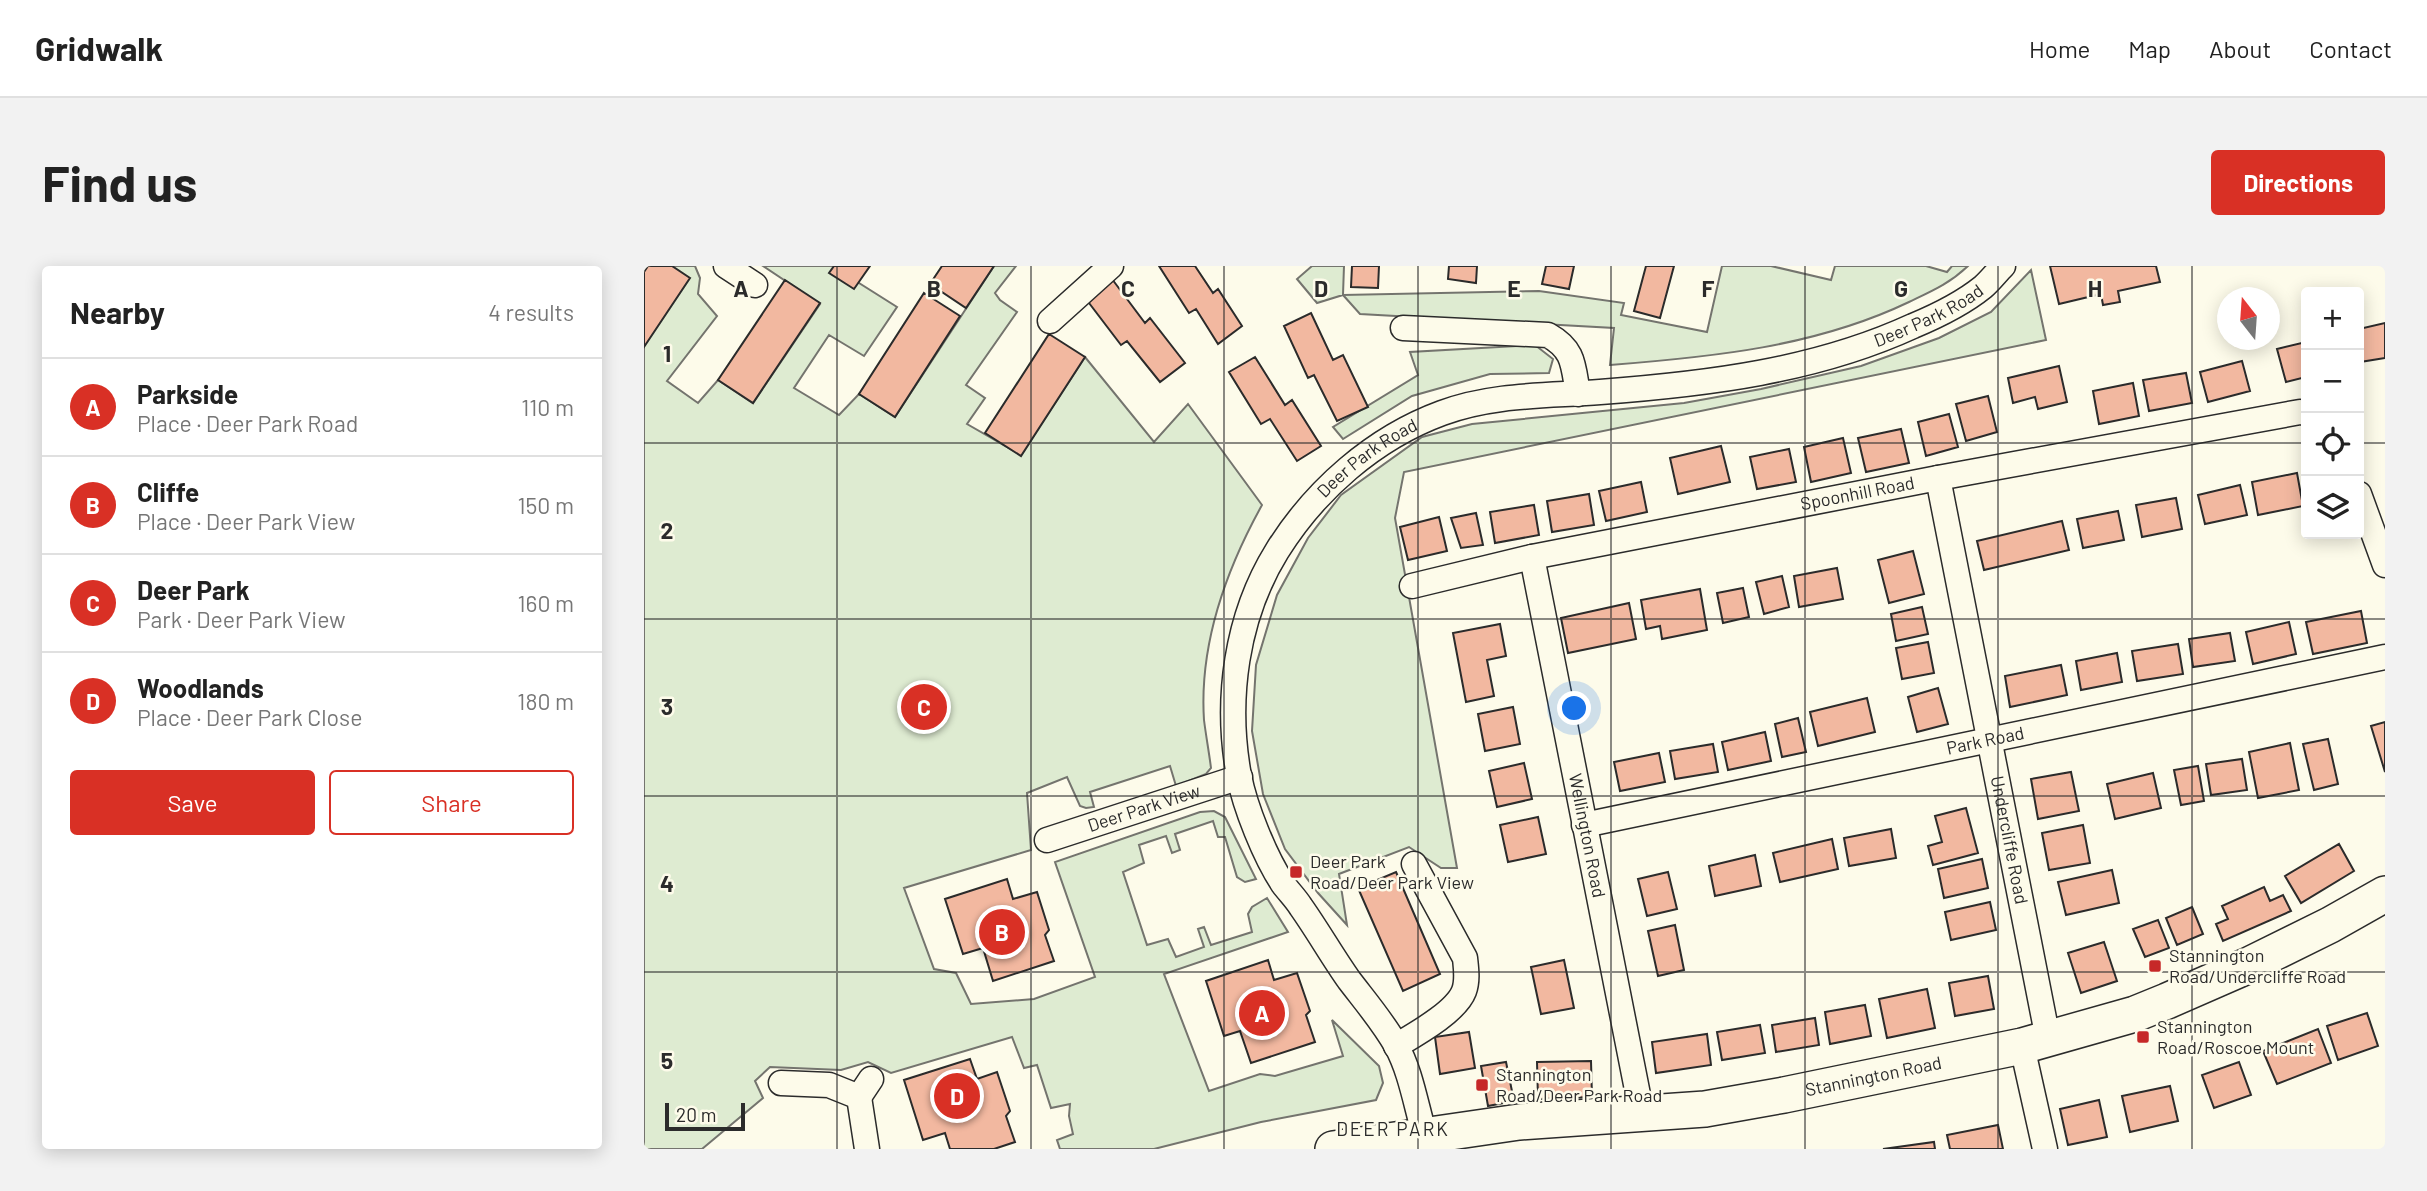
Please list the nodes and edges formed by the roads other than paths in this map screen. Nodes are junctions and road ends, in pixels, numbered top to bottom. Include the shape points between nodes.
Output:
1 (726, 266) edge
2 (1111, 266) edge
3 (2003, 266) edge
4 (755, 285) dead end
5 (1050, 321) dead end
6 (1403, 328) dead end
7 (1578, 394) junction
8 (2301, 412) edge
9 (1938, 478) junction
10 (2364, 508) edge
11 (1532, 557) junction
12 (2385, 565) edge
13 (1412, 586) dead end
14 (2385, 657) edge
15 (1989, 740) junction
16 (1240, 777) junction
17 (1584, 825) junction
18 (1046, 840) dead end
19 (1414, 864) dead end
20 (2385, 894) edge
21 (2035, 1042) junction
22 (1396, 1046) junction
23 (781, 1083) dead end
24 (1642, 1115) junction
25 (1425, 1136) junction
26 (867, 1149) edge
27 (1333, 1149) edge
28 (2045, 1149) edge

1 - 4 street
2 - 5 street
3 - 7 street, Deer Park Road via 1983,287 1940,314 1877,343 1797,366 1687,386
6 - 7 street via 1548,335 1571,355
7 - 16 street, Deer Park Road via 1496,398 1443,412 1400,432 1319,493 1263,573 1248,615 1236,660 1233,709
8 - 9 street, Spoonhill Road
9 - 11 street, Spoonhill Road
9 - 15 street, Undercliffe Road
10 - 12 street
11 - 13 street, Spoonhill Road
11 - 17 street, Wellington Road
14 - 15 street, Park Road
15 - 17 street, Park Road
15 - 21 street, Undercliffe Road
16 - 18 street, Deer Park View
16 - 22 street, Deer Park Road via 1260,839 1283,883
17 - 24 street, Wellington Road
19 - 22 street via 1465,958 1467,974 1464,992 1454,1003
20 - 21 main road, Stannington Road via 2247,966 2167,1001
21 - 24 main road, Stannington Road via 1784,1095
21 - 28 street, Undercliffe Road
22 - 25 street, Deer Park Road
23 - 26 street via 865,1088
24 - 25 main road, Stannington Road via 1519,1122
25 - 27 main road, Stannington Road

